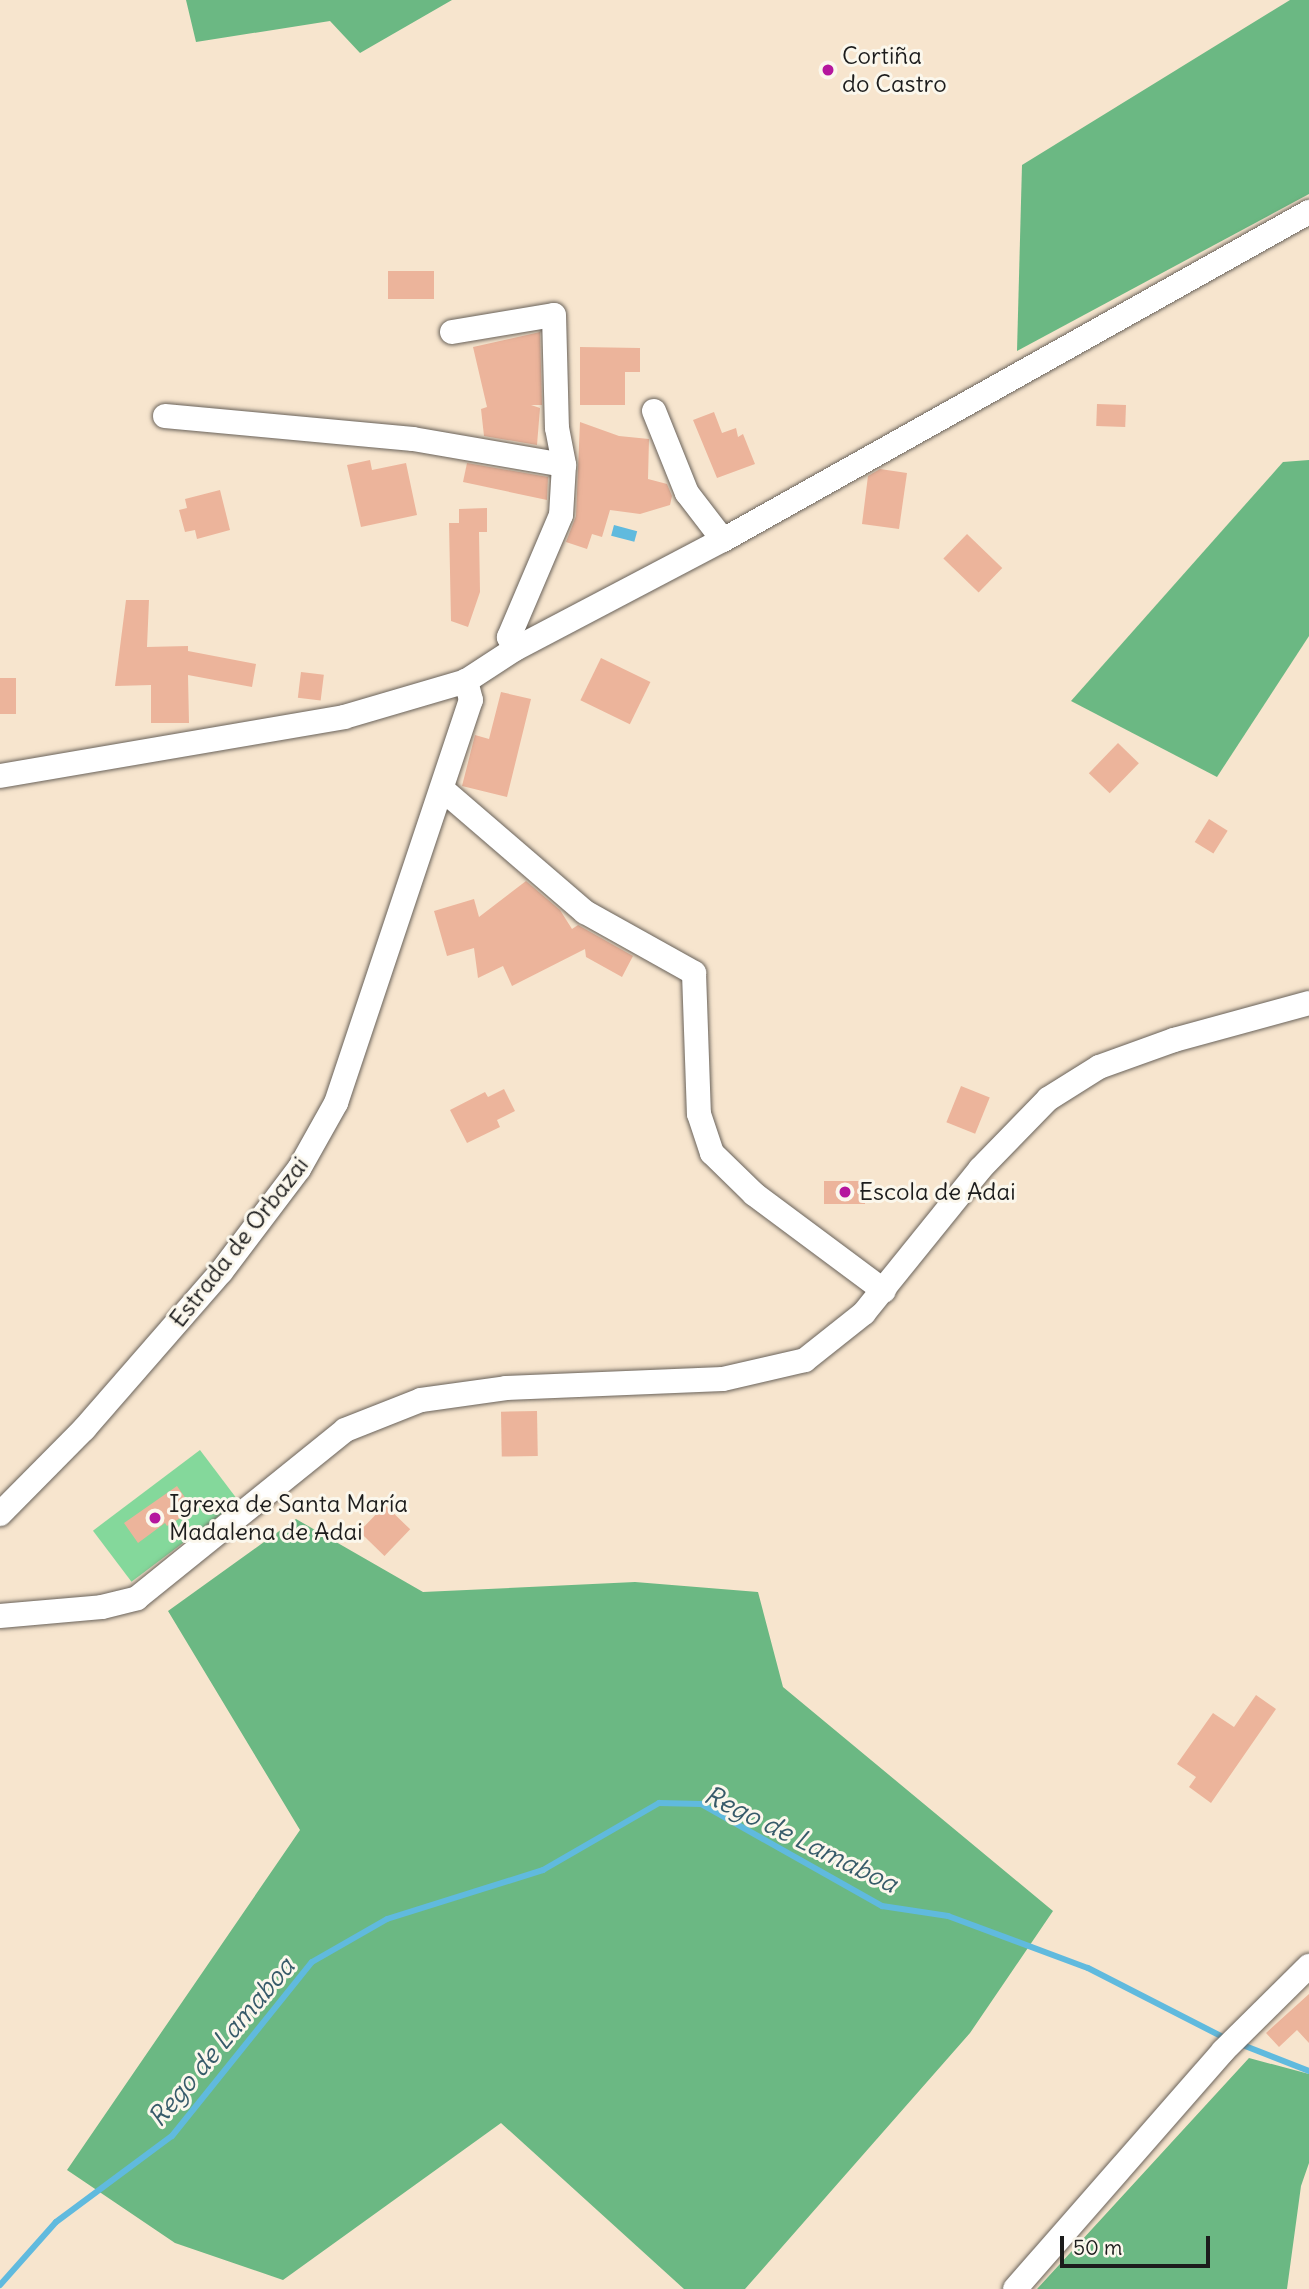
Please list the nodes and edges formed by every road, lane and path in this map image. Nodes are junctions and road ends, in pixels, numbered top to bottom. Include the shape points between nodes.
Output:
1 (1309, 212) edge
2 (452, 332) dead end
3 (654, 411) dead end
4 (165, 416) dead end
5 (564, 465) junction
6 (723, 540) junction
7 (515, 649) junction
8 (455, 684) junction
9 (0, 776) edge
10 (442, 789) junction
11 (1309, 1003) edge
12 (884, 1291) junction
13 (0, 1514) edge
14 (0, 1616) edge
15 (1309, 1966) edge
16 (1014, 2289) edge

1 - 6 street
2 - 5 street via 554,315 557,428
3 - 6 street via 687,493
4 - 5 street via 413,439
5 - 7 street via 561,515 509,637
6 - 7 street
7 - 8 street
8 - 9 street via 344,717
8 - 10 street, Estrada de Orbazai via 471,700
10 - 12 street via 585,912 694,973 699,1000 699,1114 712,1153 754,1194
10 - 13 street, Estrada de Orbazai via 336,1103 299,1169 220,1272 84,1429
11 - 12 street via 1174,1040 1099,1067 1048,1099 980,1169
12 - 14 street via 805,1360 723,1379 506,1388 421,1400 345,1430 137,1598
15 - 16 street via 1223,2051

